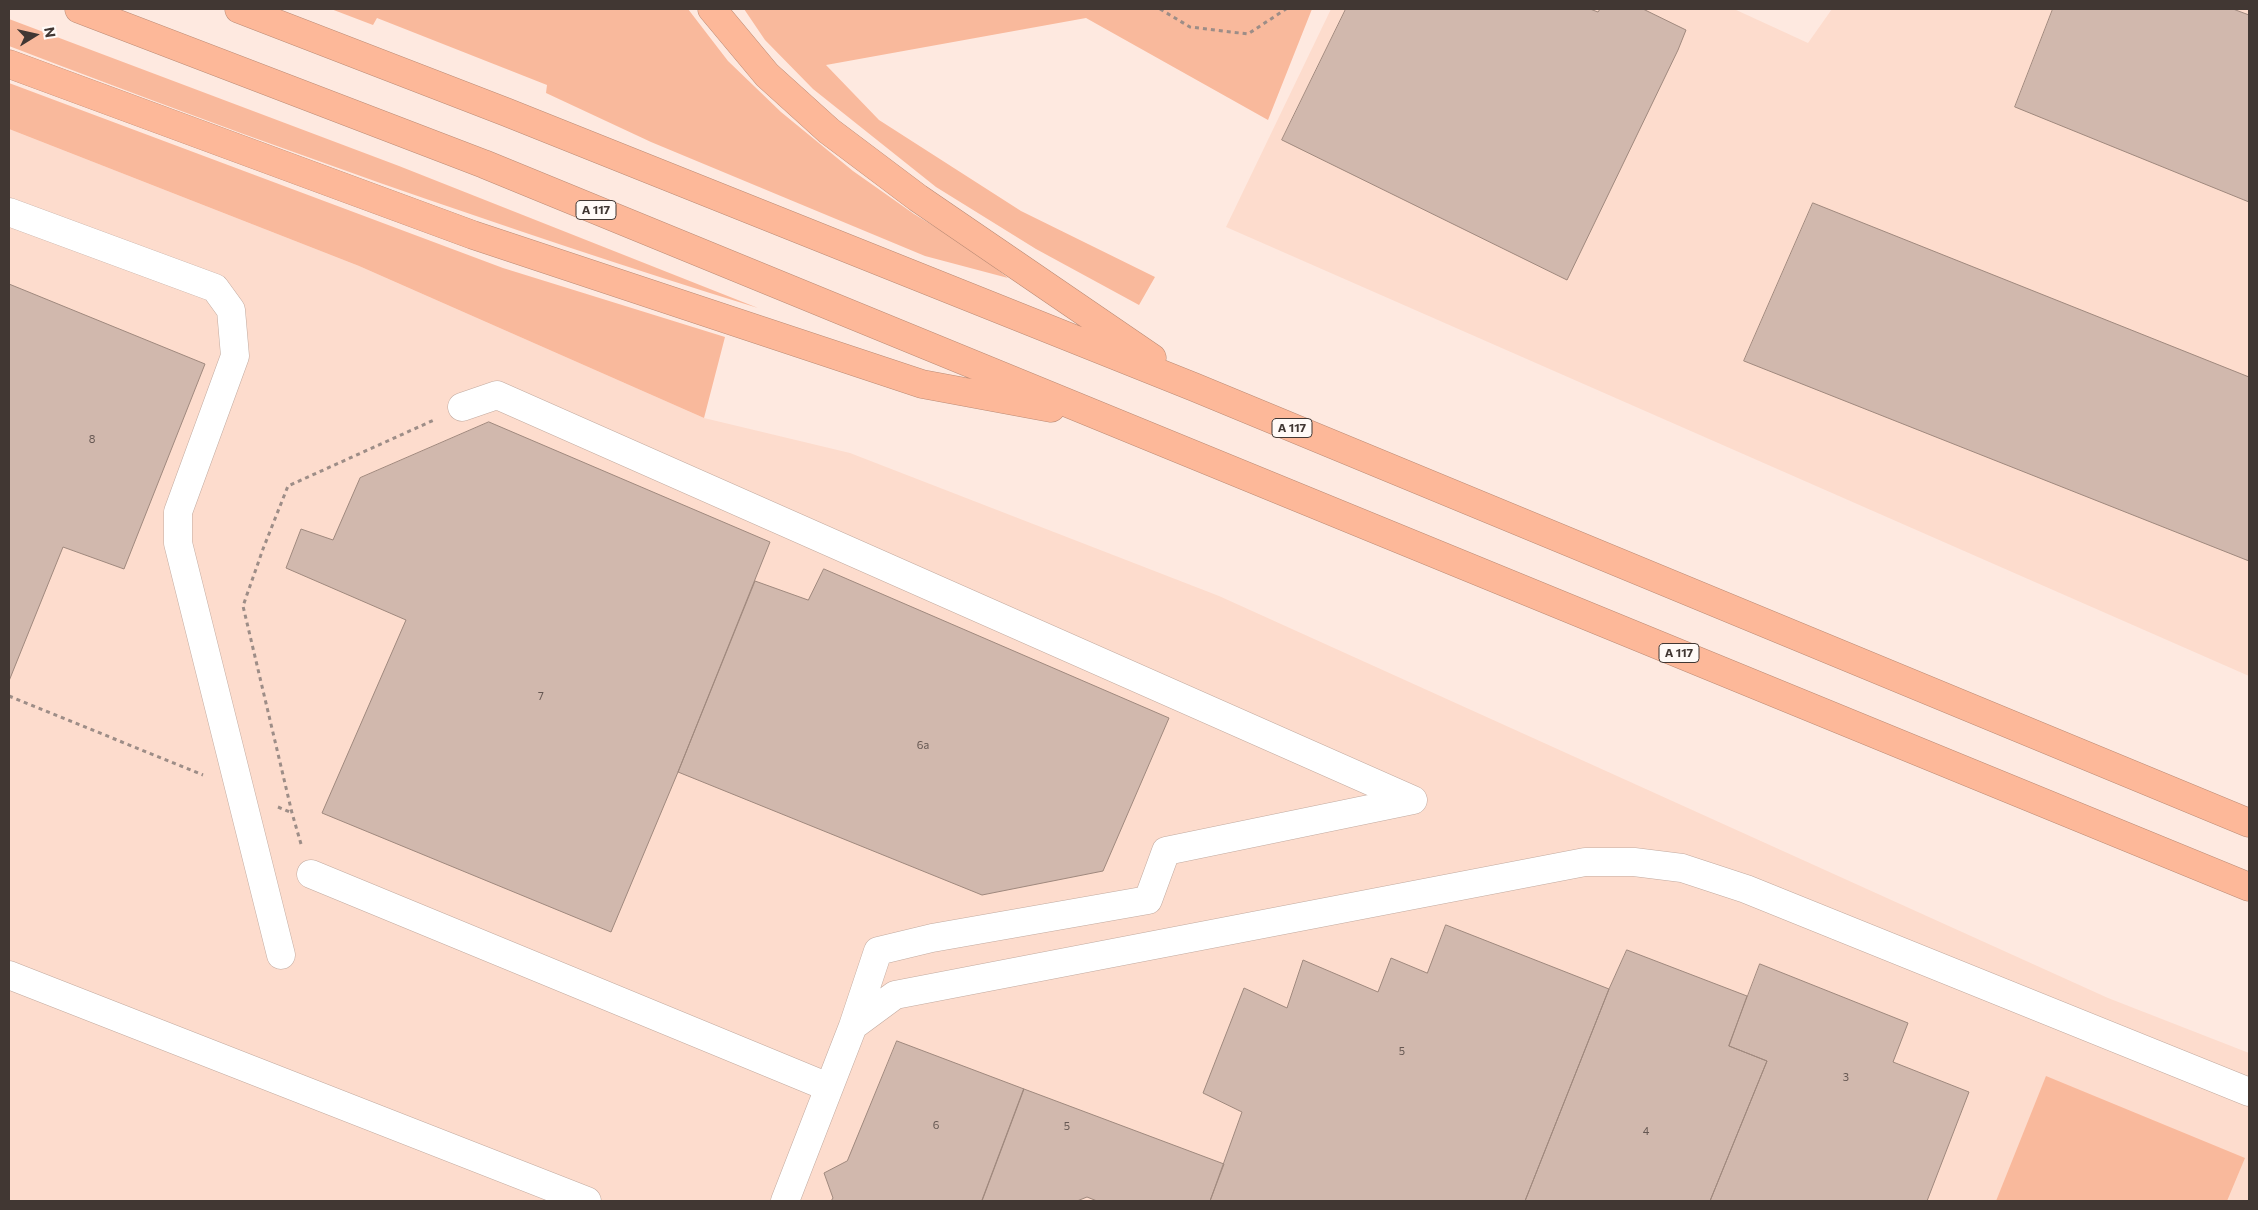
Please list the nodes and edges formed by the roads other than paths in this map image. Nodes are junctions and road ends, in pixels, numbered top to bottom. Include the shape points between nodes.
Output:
1 (79, 9) edge
2 (239, 9) edge
3 (712, 9) edge
4 (9, 64) edge
5 (9, 212) edge
6 (1194, 387) junction
7 (462, 407) road end
8 (1109, 419) junction
9 (2249, 823) edge
10 (311, 874) road end
11 (2249, 887) edge
12 (281, 955) dead end
13 (9, 975) edge
14 (853, 1026) junction
15 (828, 1087) junction
16 (2249, 1092) edge
17 (587, 1201) edge
18 (784, 1201) edge

1 - 8 highway, A 117 via 484,164
2 - 6 highway, A 117
3 - 6 highway via 767,75 829,131 918,198
4 - 8 highway via 473,235 922,384
5 - 12 lane via 216,288 231,310 235,356 178,512 178,543
6 - 9 highway, A 117
7 - 14 lane via 497,395 1413,800 1166,852 1148,900 932,938 878,951
8 - 11 highway, A 117
10 - 15 lane
13 - 17 lane
14 - 15 lane
14 - 16 lane via 895,995 1585,862 1634,862 1682,868 1746,889
15 - 18 lane

